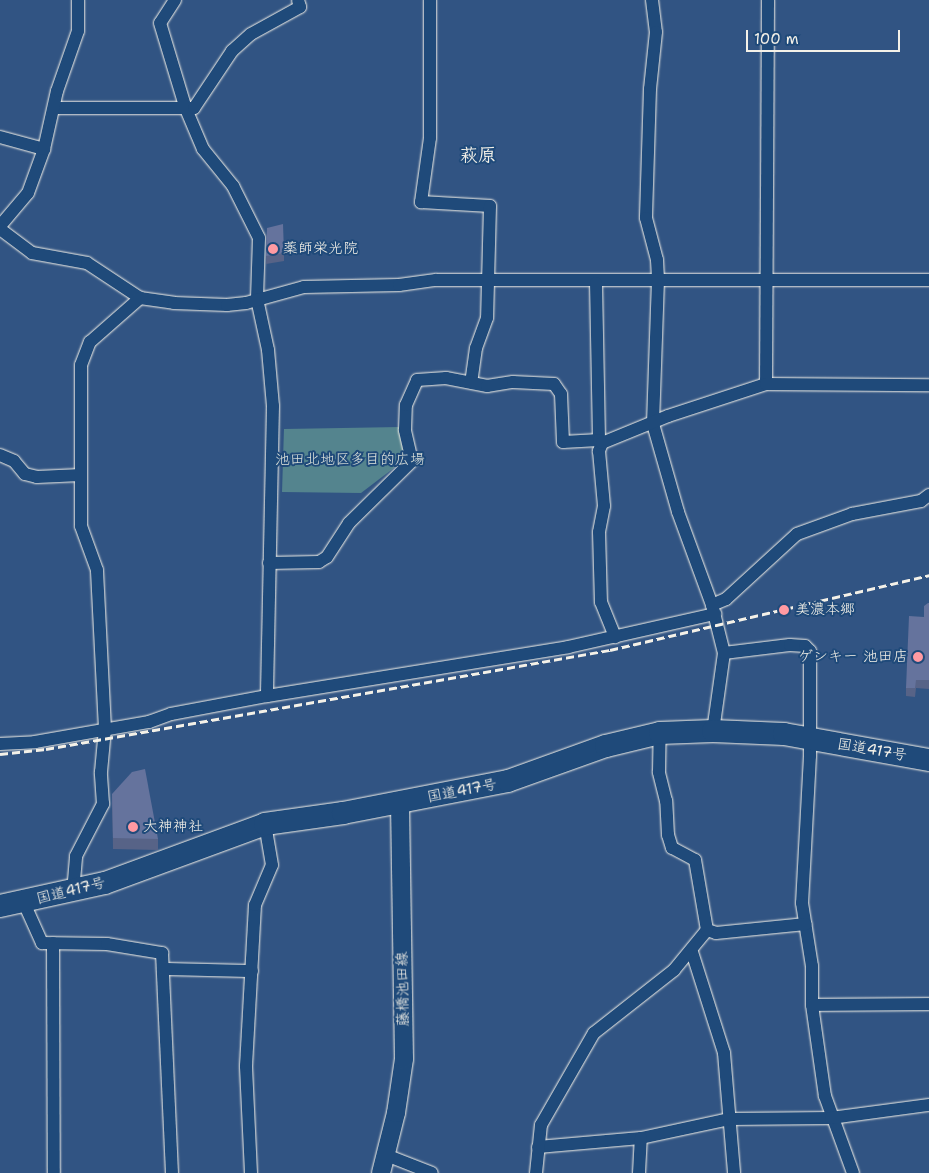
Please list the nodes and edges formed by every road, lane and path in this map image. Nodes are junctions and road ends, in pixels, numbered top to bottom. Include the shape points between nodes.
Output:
1 (78, 0) edge
2 (175, 0) edge
3 (298, 0) edge
4 (430, 0) edge
5 (652, 0) edge
6 (768, 0) edge
7 (55, 108) junction
8 (186, 109) junction
9 (0, 136) edge
10 (44, 149) junction
11 (0, 228) edge
12 (658, 280) junction
13 (766, 280) junction
14 (929, 280) edge
15 (488, 281) junction
16 (596, 283) junction
17 (140, 298) junction
18 (257, 299) junction
19 (471, 383) junction
20 (766, 384) junction
21 (929, 385) edge
22 (653, 424) junction
23 (600, 441) junction
24 (0, 455) edge
25 (81, 474) junction
26 (929, 495) edge
27 (269, 563) junction
28 (714, 610) junction
29 (615, 637) junction
30 (724, 653) junction
31 (266, 696) junction
32 (105, 729) junction
33 (713, 731) junction
34 (660, 733) junction
35 (810, 739) junction
36 (0, 744) edge
37 (929, 760) edge
38 (400, 803) junction
39 (265, 824) junction
40 (73, 892) junction
41 (24, 903) junction
42 (0, 906) edge
43 (806, 924) junction
44 (707, 930) junction
45 (53, 944) junction
46 (692, 952) junction
47 (163, 969) junction
48 (252, 971) junction
49 (929, 1004) edge
50 (812, 1005) junction
51 (929, 1105) edge
52 (831, 1118) junction
53 (730, 1119) junction
54 (641, 1138) junction
55 (538, 1147) junction
56 (386, 1155) junction
57 (54, 1173) edge
58 (172, 1173) edge
59 (252, 1173) edge
60 (381, 1173) edge
61 (432, 1173) edge
62 (536, 1173) edge
63 (639, 1173) edge
64 (734, 1173) edge
65 (853, 1173) edge

1 - 7 street via 78,31 57,91
2 - 8 street via 160,23
3 - 8 street via 300,7 251,34 232,51 194,108
4 - 15 street via 430,138 421,202 490,206
5 - 12 street via 656,32 650,89 646,218 657,260
6 - 13 street
7 - 8 street
7 - 10 street
8 - 18 street via 204,149 233,186 259,238
9 - 10 street
10 - 11 street via 28,193
11 - 17 street via 32,253 87,263
12 - 13 street
12 - 16 street
12 - 22 street
13 - 14 street
13 - 20 street
15 - 16 street
15 - 18 street via 304,287
15 - 19 street via 486,318 476,348
16 - 23 street
17 - 18 street via 228,305
17 - 25 street via 104,327 85,350 82,364
18 - 27 street via 268,350 273,406
19 - 23 street via 486,386 513,382 554,384 561,394 563,442
19 - 27 street via 446,378 417,380 406,404 405,430 412,461 349,523 327,556 319,562
20 - 21 street
20 - 22 street
22 - 23 street
22 - 28 street via 678,512
23 - 29 street via 604,506 599,532 601,602
24 - 25 street via 14,461 25,474 38,477
25 - 32 street via 82,526 97,570
26 - 28 street via 920,501 852,514 797,534
27 - 31 street
28 - 29 street
28 - 30 street
29 - 31 street
30 - 33 street
30 - 35 street via 805,646 810,651
31 - 32 street
32 - 36 street via 35,742
32 - 40 street via 101,772 103,804 76,856
33 - 34 highway, 国道417号
33 - 35 highway, 国道417号 via 784,734
34 - 38 highway, 国道417号 via 606,746 508,781
34 - 44 street via 659,772 666,801 668,835 672,848 695,860
35 - 37 highway, 国道417号
35 - 43 street via 802,903
38 - 39 highway, 国道417号
38 - 56 main road, 藤橋池田線 via 404,1059
39 - 40 highway, 国道417号
39 - 48 street via 272,865 255,905
40 - 41 highway, 国道417号
41 - 42 highway, 国道417号
41 - 45 street via 42,943
43 - 44 street via 716,933
43 - 50 street via 812,966
44 - 46 street
45 - 47 street via 107,944 158,950 162,953
45 - 57 street
46 - 53 street via 724,1053
46 - 55 street via 594,1033 551,1104 541,1125
47 - 48 street
47 - 58 street
48 - 59 street via 246,1066
49 - 50 street
50 - 52 street
51 - 52 street
52 - 53 street
52 - 65 street
53 - 54 street
53 - 64 street
54 - 55 street
54 - 63 street
55 - 62 street
56 - 60 main road, 藤橋池田線
56 - 61 street

